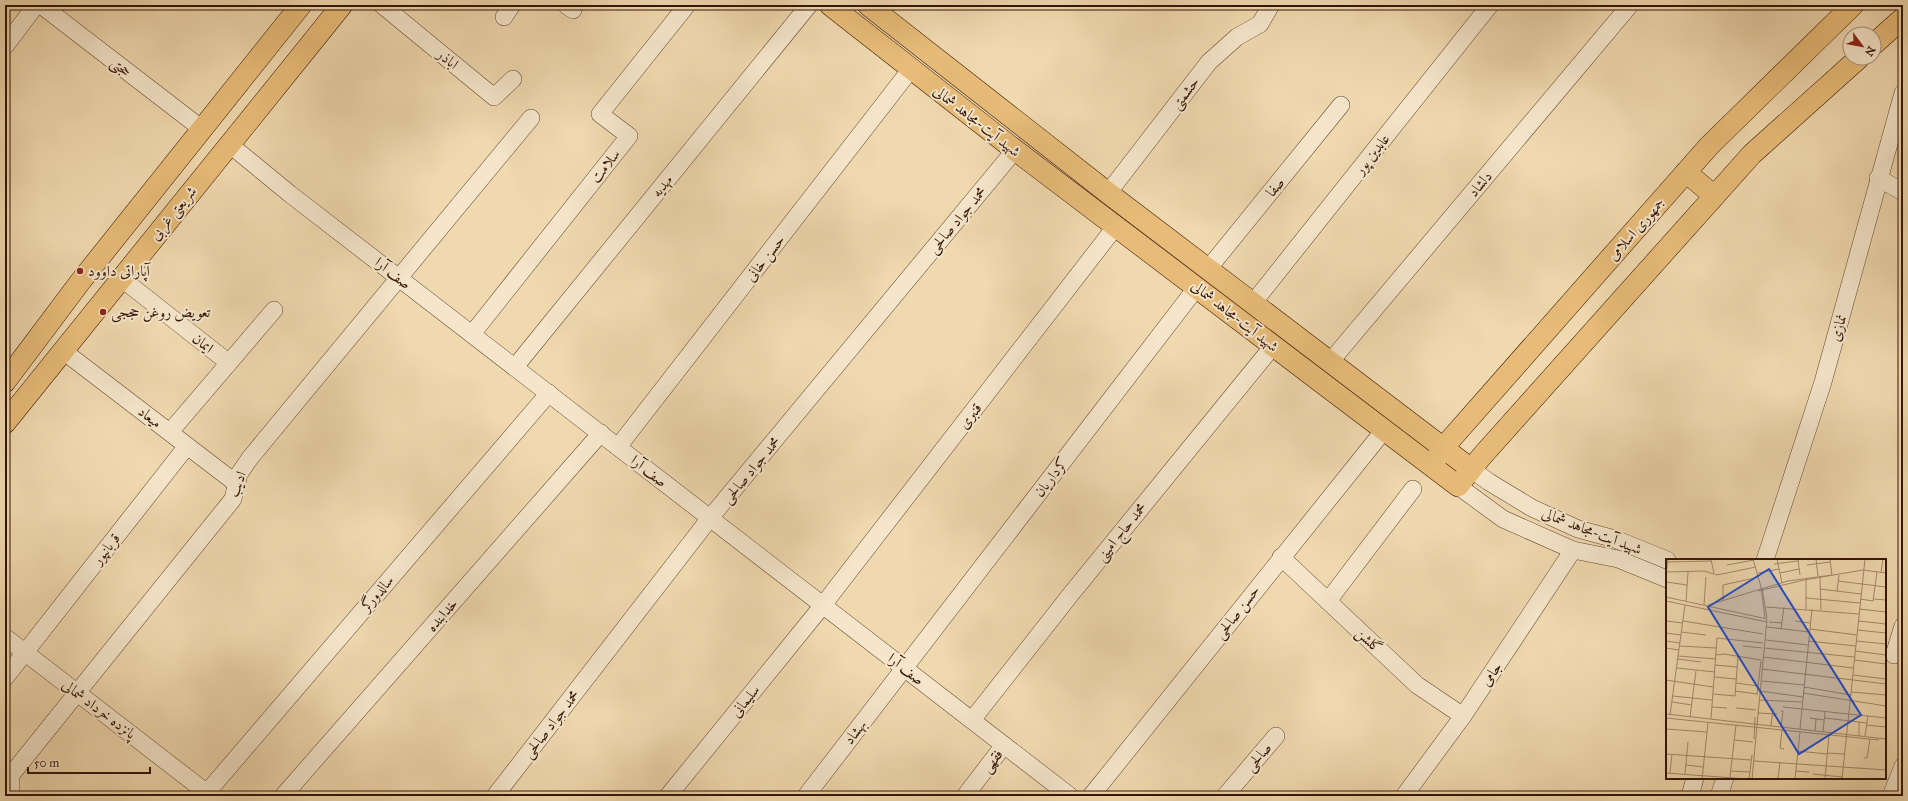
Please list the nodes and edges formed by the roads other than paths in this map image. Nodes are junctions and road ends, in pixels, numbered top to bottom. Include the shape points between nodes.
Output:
1 (36, 5) edge
2 (41, 5) edge
3 (301, 5) edge
4 (342, 5) edge
5 (382, 5) edge
6 (687, 5) edge
7 (809, 5) edge
8 (830, 5) edge
9 (1271, 5) edge
10 (1490, 5) edge
11 (1630, 5) edge
12 (1853, 5) edge
13 (879, 8) edge
14 (1903, 18) edge
15 (1882, 37) edge
16 (5, 46) edge
17 (1850, 66) edge
18 (911, 69) junction
19 (513, 79) dead end
20 (1903, 93) edge
21 (1341, 105) dead end
22 (530, 118) dead end
23 (202, 129) junction
24 (229, 144) junction
25 (1015, 150) junction
26 (1686, 172) junction
27 (1878, 178) junction
28 (1903, 192) edge
29 (1108, 193) junction
30 (1714, 196) junction
31 (1116, 226) junction
32 (1208, 270) junction
33 (120, 278) junction
34 (400, 278) junction
35 (1197, 287) junction
36 (1253, 304) junction
37 (274, 310) dead end
38 (472, 334) junction
39 (1273, 346) junction
40 (62, 350) junction
41 (1330, 362) junction
42 (229, 363) junction
43 (515, 367) junction
44 (5, 382) edge
45 (549, 393) junction
46 (5, 423) edge
47 (1385, 429) junction
48 (170, 432) junction
49 (601, 433) junction
50 (187, 446) junction
51 (618, 447) junction
52 (1443, 448) junction
53 (1431, 465) junction
54 (1471, 469) junction
55 (237, 484) junction
56 (1458, 486) junction
57 (1413, 489) dead end
58 (710, 518) junction
59 (1574, 550) junction
60 (1281, 557) junction
61 (1764, 559) edge
62 (1666, 560) edge
63 (1666, 579) edge
64 (1328, 601) junction
65 (823, 605) junction
66 (1903, 626) edge
67 (5, 636) edge
68 (25, 652) junction
69 (1894, 655) edge
70 (904, 668) junction
71 (5, 678) edge
72 (77, 692) junction
73 (1463, 716) junction
74 (972, 720) junction
75 (1276, 736) dead end
76 (1004, 745) junction
77 (1903, 766) edge
78 (1696, 779) edge
79 (1725, 779) edge
80 (207, 795) edge
81 (11, 796) edge
82 (283, 796) edge
83 (495, 796) edge
84 (668, 796) edge
85 (806, 796) edge
86 (965, 796) edge
87 (1070, 796) edge
88 (1091, 796) edge
89 (1225, 796) edge
90 (1404, 796) edge
91 (1690, 796) edge
92 (1719, 796) edge
93 (1891, 796) edge

1 - 16 street
2 - 23 street, حجتی
3 - 23 main road, شریعتی غربی
4 - 24 main road, شریعتی غربی
5 - 19 street, اباذر via 494,97
6 - 38 street, سلامت via 600,114 629,136
7 - 43 street, مهدیه
8 - 18 main road, شهید آیت-مجاهد شمالی
9 - 29 street, حشمتی via 1260,24 1237,37 1209,62
10 - 36 street, عابدین پور
11 - 41 street, دلشاد
12 - 26 main road, جمهوری اسلامی via 1709,146
13 - 29 main road, شهید آیت-مجاهد شمالی
14 - 15 main road
17 - 30 main road via 1752,154
18 - 25 main road, شهید آیت-مجاهد شمالی
18 - 51 street, حسن خانی
20 - 27 street, نمازی
21 - 32 street, صفا
22 - 34 street, ادیب
23 - 44 main road, شریعتی غربی via 80,282
24 - 33 main road, شریعتی غربی
24 - 34 street, صف آرا
25 - 31 main road, شهید آیت-مجاهد شمالی
25 - 58 street, محمد جواد صالحی
26 - 30 main road
26 - 52 main road, جمهوری اسلامی
27 - 28 street
27 - 61 street, نمازی via 1823,382
29 - 32 main road, شهید آیت-مجاهد شمالی
30 - 54 main road
31 - 35 main road, شهید آیت-مجاهد شمالی
31 - 65 street, قنبری
32 - 36 main road, شهید آیت-مجاهد شمالی
33 - 40 main road, شریعتی غربی
33 - 42 street, ایمان
34 - 38 street, صف آرا
34 - 55 street, ادیب via 250,458 239,474
35 - 39 main road, شهید آیت-مجاهد شمالی
35 - 70 street, کرداریان
36 - 41 main road, شهید آیت-مجاهد شمالی
37 - 42 street
38 - 43 street, صف آرا
39 - 47 main road, شهید آیت-مجاهد شمالی
39 - 74 street, محمد حاج امینی
40 - 46 main road, شریعتی غربی
40 - 48 street, میعاد
41 - 52 main road, شهید آیت-مجاهد شمالی
42 - 48 street
43 - 45 street, صف آرا
45 - 49 street, صف آرا
45 - 80 street, سالدورگر
47 - 53 main road, شهید آیت-مجاهد شمالی
47 - 60 street, حسن صالحی
48 - 50 street, میعاد
49 - 51 street, صف آرا
49 - 82 street, خدابنده
50 - 55 street, میعاد
50 - 68 street, قربانپور
51 - 58 street, صف آرا
52 - 53 main road, جمهوری اسلامی
52 - 54 main road, شهید آیت-مجاهد شمالی
53 - 56 main road, شهید آیت-مجاهد شمالی
54 - 56 main road
54 - 62 street, شهید آیت-مجاهد شمالی via 1538,511 1578,529 1615,538
55 - 72 street, ادیب via 233,499
56 - 59 street, شهید آیت-مجاهد شمالی via 1503,519
57 - 64 street
58 - 65 street, صف آرا
58 - 83 street, محمد جواد صالحی
59 - 63 street, شهید آیت-مجاهد شمالی via 1618,559
59 - 73 street, جامی
60 - 64 street, گلشن
60 - 88 street, حسن صالحی
64 - 73 street, گلشن via 1417,685
65 - 70 street, صف آرا
65 - 84 street, سلیمانی
66 - 69 street
67 - 68 street, پانزده خرداد شمالی
68 - 71 street, قربانپور
68 - 72 street, پانزده خرداد شمالی
70 - 74 street, صف آرا
70 - 85 street, بهشاد
72 - 80 street, پانزده خرداد شمالی
72 - 81 street, ادیب via 11,774
73 - 90 street, جامی
74 - 76 street, صف آرا
75 - 89 street, صالحی
76 - 86 street, فقهی
76 - 87 street, صف آرا
77 - 93 street
78 - 91 street
79 - 92 street

